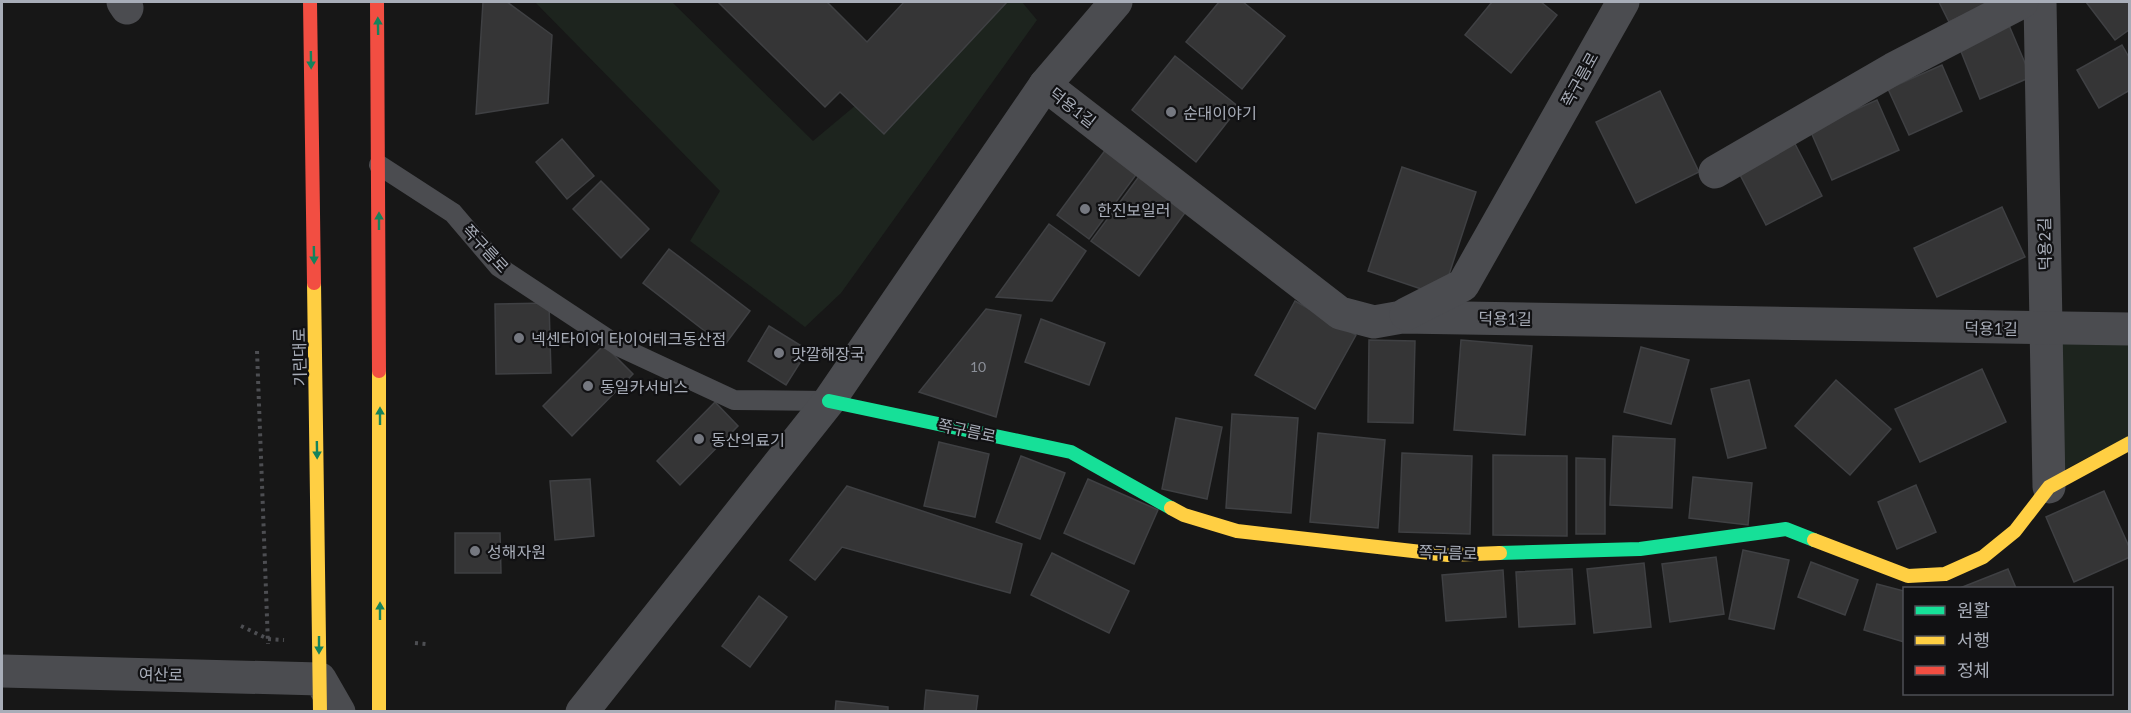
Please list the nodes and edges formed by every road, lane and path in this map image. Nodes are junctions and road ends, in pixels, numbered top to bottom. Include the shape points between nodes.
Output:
1 (310, 2) edge
2 (377, 2) edge
3 (1116, 2) edge
4 (1623, 2) edge
5 (2022, 2) edge
6 (2040, 2) edge
7 (1045, 85) junction
8 (379, 165) junction
9 (1716, 172) dead end
10 (1402, 317) junction
11 (2045, 328) junction
12 (2130, 329) edge
13 (257, 351) dead end
14 (829, 401) junction
15 (2130, 443) edge
16 (2049, 487) junction
17 (267, 590) dead end
18 (2, 671) edge
19 (320, 679) junction
20 (320, 711) edge
21 (339, 711) edge
22 (379, 711) edge
23 (583, 711) edge

1 -> 19 street, 기린대로
8 -> 2 street
3 - 7 street
4 - 10 street, 쪽구름로 via 1463,285
5 - 9 street via 1893,69
6 - 11 street, 덕용2길
7 - 10 street, 덕용1길 via 1340,313 1374,322
7 - 14 street
8 - 14 lane, 쪽구름로 via 453,213 499,267 620,347 734,400
22 -> 8 street
10 - 11 street, 덕용1길
11 - 12 street, 덕용1길
11 - 16 street, 덕용2길
13 - 17 path
14 - 16 street, 쪽구름로 via 1071,452 1184,515 1237,531 1448,555 1640,549 1786,529 1908,576 1945,574 1983,557 2015,531
14 - 23 street
15 - 16 street
18 - 19 street, 여산로
19 - 20 street, 기린대로
19 - 21 street

